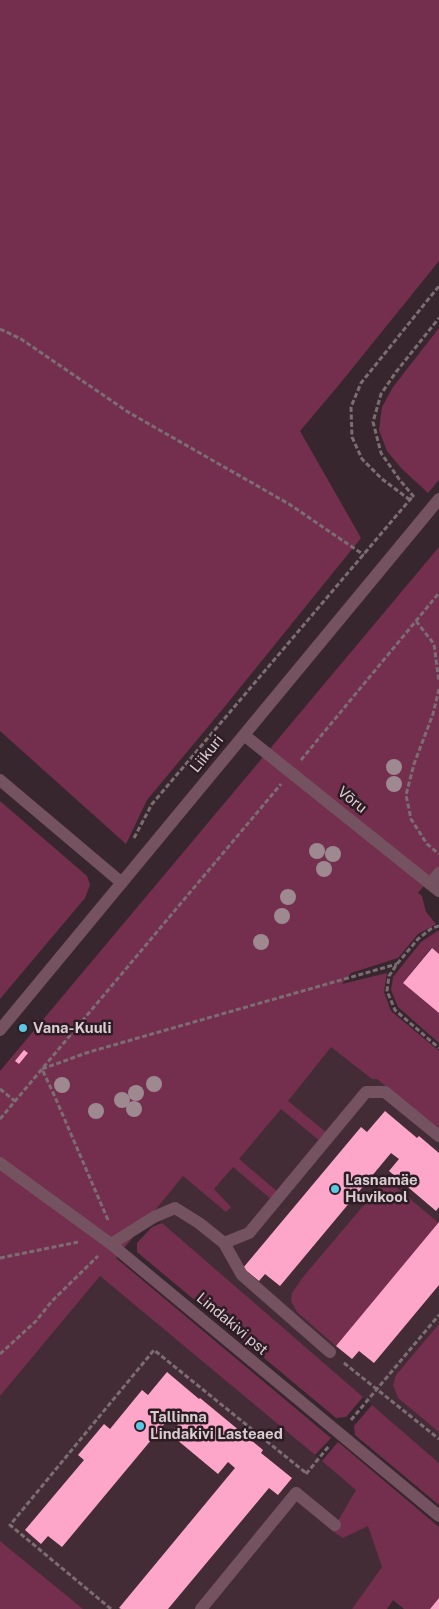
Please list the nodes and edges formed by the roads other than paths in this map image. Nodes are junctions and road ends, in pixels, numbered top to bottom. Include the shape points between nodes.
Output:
1 (439, 500) edge
2 (244, 735) junction
3 (0, 780) edge
4 (439, 873) edge
5 (122, 884) junction
6 (435, 887) edge
7 (0, 1030) edge
8 (439, 1136) edge
9 (0, 1162) edge
10 (224, 1243) junction
11 (111, 1244) junction
12 (330, 1352) road end
13 (439, 1516) edge
14 (335, 1525) dead end
15 (201, 1609) edge

1 - 2 street, Liikuri
2 - 5 street, Liikuri
2 - 6 street, Võru
3 - 5 street
4 - 6 street
5 - 7 street, Liikuri
8 - 10 street via 385,1092 366,1092 248,1233
9 - 11 street, Lindakivi pst
10 - 11 street via 199,1222 175,1208
10 - 12 street via 242,1275
11 - 13 street, Lindakivi pst
14 - 15 street via 296,1493

